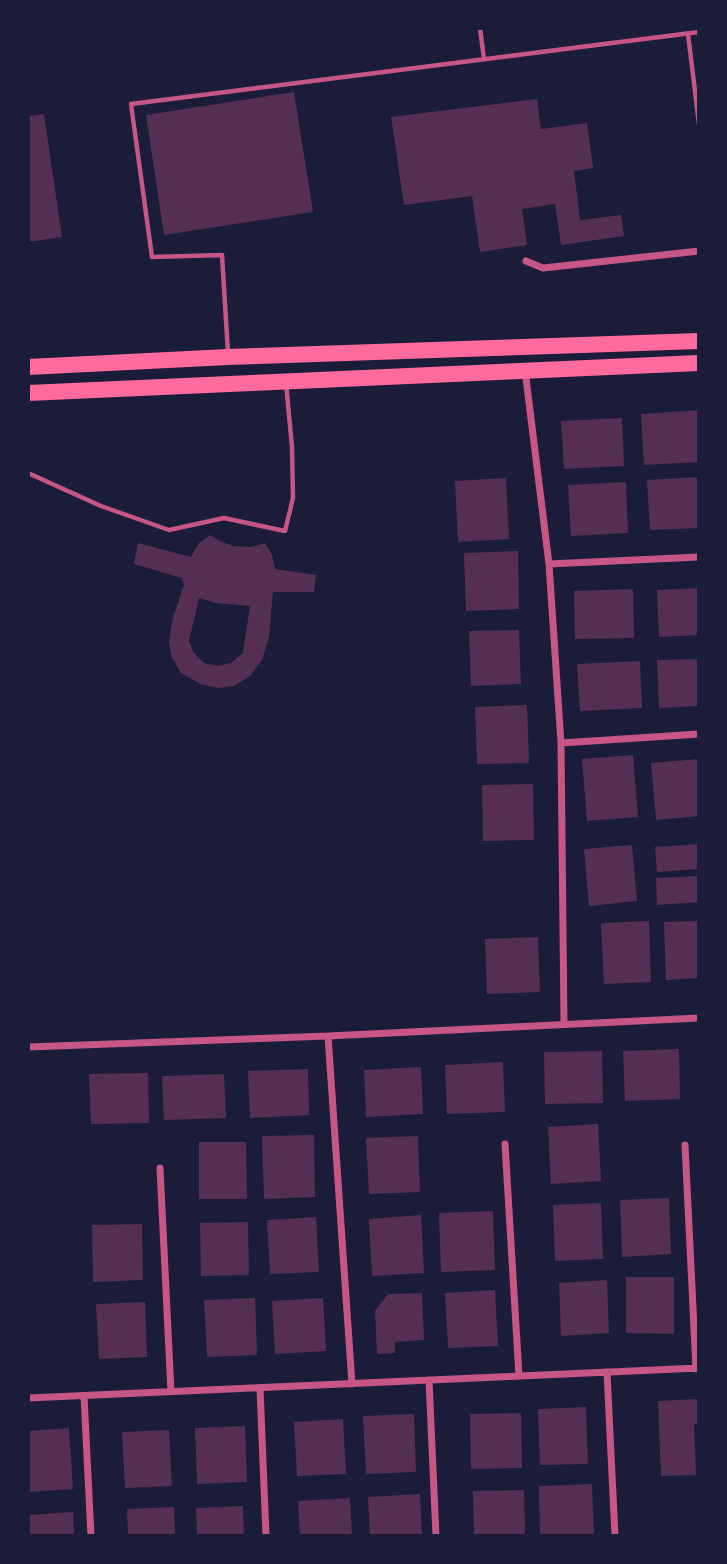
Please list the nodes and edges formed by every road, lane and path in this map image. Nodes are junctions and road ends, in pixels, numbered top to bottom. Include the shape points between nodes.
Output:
1 (480, 28) edge
2 (699, 32) edge
3 (688, 34) junction
4 (485, 59) junction
5 (699, 124) edge
6 (699, 250) edge
7 (526, 261) dead end
8 (699, 341) edge
9 (228, 357) junction
10 (699, 363) edge
11 (28, 367) edge
12 (525, 370) junction
13 (286, 381) junction
14 (28, 393) edge
15 (28, 472) edge
16 (699, 557) edge
17 (549, 564) junction
18 (699, 734) edge
19 (561, 743) junction
20 (699, 1018) edge
21 (564, 1024) junction
22 (328, 1036) junction
23 (28, 1047) edge
24 (505, 1144) dead end
25 (685, 1145) dead end
26 (160, 1168) dead end
27 (697, 1368) edge
28 (607, 1372) junction
29 (519, 1376) junction
30 (429, 1380) junction
31 (352, 1384) junction
32 (260, 1388) junction
33 (171, 1392) junction
34 (84, 1396) junction
35 (28, 1398) edge
36 (91, 1536) edge
37 (266, 1536) edge
38 (436, 1536) edge
39 (615, 1536) edge

1 - 4 lane
2 - 3 lane
3 - 4 lane
3 - 5 lane
4 - 9 lane via 131,104 152,257 222,255
6 - 7 street via 543,268
8 - 9 main road
9 - 11 main road
10 - 12 main road
12 - 13 main road
12 - 17 street
13 - 14 main road
13 - 15 lane via 293,498 285,531 224,518 169,530 101,506
16 - 17 street
17 - 19 street
18 - 19 street
19 - 21 street
20 - 21 street
21 - 22 street
22 - 23 street
22 - 31 street
24 - 29 street
25 - 27 street
26 - 33 street
27 - 28 street
28 - 29 street
28 - 39 street
29 - 30 street
30 - 31 street
30 - 38 street
31 - 32 street
32 - 33 street
32 - 37 street
33 - 34 street
34 - 35 street
34 - 36 street

